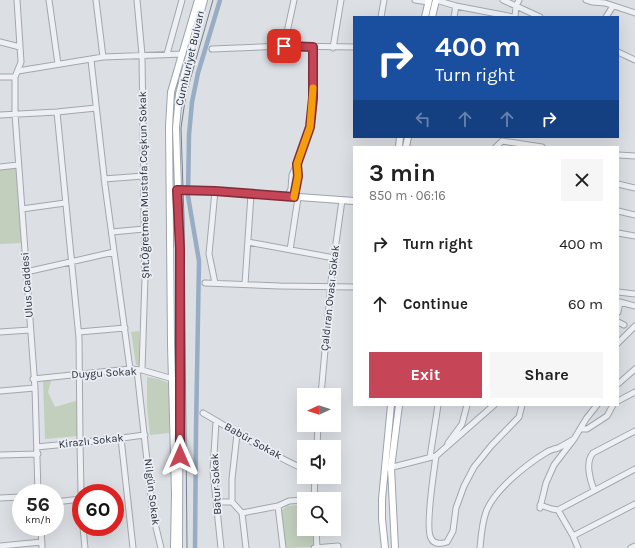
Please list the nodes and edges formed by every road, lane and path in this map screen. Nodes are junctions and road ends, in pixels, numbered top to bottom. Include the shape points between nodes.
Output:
1 (17, 0) edge
2 (49, 0) edge
3 (96, 0) edge
4 (137, 0) edge
5 (182, 0) edge
6 (198, 0) edge
7 (204, 0) edge
8 (294, 0) edge
9 (341, 0) edge
10 (384, 0) edge
11 (415, 0) edge
12 (436, 0) edge
13 (502, 0) edge
14 (519, 0) edge
15 (586, 0) edge
16 (428, 1) edge
17 (606, 2) edge
18 (456, 6) junction
19 (516, 6) junction
20 (613, 6) junction
21 (635, 12) edge
22 (381, 16) edge
23 (425, 16) edge
24 (432, 16) edge
25 (454, 16) edge
26 (509, 16) edge
27 (514, 16) edge
28 (534, 16) edge
29 (607, 16) edge
30 (0, 42) edge
31 (284, 46) junction
32 (20, 47) junction
33 (313, 47) junction
34 (353, 47) edge
35 (333, 48) junction
36 (212, 49) dead end
37 (619, 52) edge
38 (142, 54) junction
39 (167, 54) junction
40 (183, 54) junction
41 (103, 57) junction
42 (91, 60) junction
43 (635, 60) edge
44 (58, 64) junction
45 (18, 71) junction
46 (0, 76) edge
47 (15, 77) junction
48 (96, 108) junction
49 (57, 112) junction
50 (15, 114) junction
51 (0, 115) edge
52 (497, 146) edge
53 (535, 146) edge
54 (619, 155) edge
55 (635, 156) edge
56 (297, 164) junction
57 (18, 165) junction
58 (0, 167) edge
59 (144, 176) junction
60 (104, 179) junction
61 (619, 184) edge
62 (635, 188) edge
63 (169, 190) junction
64 (177, 190) junction
65 (215, 191) junction
66 (251, 194) junction
67 (287, 197) junction
68 (296, 198) junction
69 (342, 200) junction
70 (353, 201) edge
71 (65, 203) junction
72 (22, 209) junction
73 (619, 212) edge
74 (635, 215) edge
75 (144, 229) junction
76 (112, 232) junction
77 (619, 233) edge
78 (635, 236) edge
79 (248, 242) junction
80 (290, 250) junction
81 (114, 252) junction
82 (334, 258) junction
83 (72, 262) junction
84 (26, 272) junction
85 (206, 283) dead end
86 (214, 283) junction
87 (245, 284) junction
88 (331, 286) junction
89 (353, 287) edge
90 (619, 292) edge
91 (635, 294) edge
92 (635, 306) edge
93 (619, 307) edge
94 (619, 322) edge
95 (624, 324) dead end
96 (635, 326) edge
97 (125, 328) junction
98 (30, 330) junction
99 (0, 332) edge
100 (79, 332) junction
101 (619, 342) edge
102 (130, 369) junction
103 (140, 370) junction
104 (635, 370) edge
105 (80, 373) junction
106 (33, 379) junction
107 (173, 379) junction
108 (619, 383) edge
109 (35, 388) junction
110 (322, 388) edge
111 (0, 391) edge
112 (635, 392) edge
113 (619, 400) edge
114 (391, 406) edge
115 (398, 406) edge
116 (438, 406) edge
117 (467, 406) edge
118 (493, 406) edge
119 (522, 406) edge
120 (597, 406) edge
121 (612, 406) edge
122 (203, 413) dead end
123 (216, 421) junction
124 (580, 429) junction
125 (635, 431) edge
126 (237, 434) junction
127 (145, 435) junction
128 (121, 438) junction
129 (574, 439) junction
130 (80, 442) junction
131 (37, 447) junction
132 (38, 454) junction
133 (438, 455) junction
134 (0, 456) edge
135 (430, 457) junction
136 (297, 464) edge
137 (391, 468) junction
138 (635, 469) edge
139 (384, 470) junction
140 (38, 484) edge
141 (81, 484) edge
142 (594, 490) junction
143 (12, 497) edge
144 (0, 498) edge
145 (297, 500) edge
146 (216, 502) junction
147 (232, 502) junction
148 (635, 504) edge
149 (278, 506) junction
150 (558, 510) junction
151 (242, 513) junction
152 (84, 536) edge
153 (316, 536) edge
154 (573, 536) junction
155 (42, 545) edge
156 (0, 546) edge
157 (635, 546) edge
158 (85, 548) edge
159 (133, 548) edge
160 (161, 548) edge
161 (174, 548) edge
162 (179, 548) edge
163 (221, 548) edge
164 (246, 548) edge
165 (283, 548) edge
166 (314, 548) edge
167 (317, 548) edge
168 (338, 548) edge
169 (385, 548) edge
170 (395, 548) edge
171 (480, 548) edge
172 (578, 548) edge
173 (631, 548) edge

1 - 32 street
2 - 44 street
3 - 41 street
4 - 38 street, Şht.Öğretmen Mustafa Coşkun Sokak
5 - 39 street
6 - 40 main road, Cumhuriyet Bulvarı
7 - 64 main road, Cumhuriyet Bulvarı via 179,94 176,128
8 - 31 street
9 - 35 street
10 - 22 street
11 - 16 street
12 - 18 street
12 - 24 main road
13 - 19 street
14 - 19 street
15 - 17 street
16 - 23 main road
17 - 20 street
18 - 25 street
18 - 26 street
19 - 27 street
19 - 28 street
20 - 21 street
20 - 29 street
30 - 32 street
31 - 33 street
31 - 36 street
32 - 45 street
33 - 35 street
33 - 56 street via 310,127
34 - 35 street
37 - 43 street
38 - 39 street
38 - 41 street
38 - 59 street, Şht.Öğretmen Mustafa Coşkun Sokak
39 - 40 street
40 - 63 main road, Cumhuriyet Bulvarı via 171,92 168,127
41 - 42 street
42 - 44 street
42 - 48 street
44 - 45 street
45 - 47 street
46 - 47 street
47 - 50 street, Ulus Caddesi
48 - 49 street
48 - 60 street
49 - 50 street
49 - 71 street
50 - 51 street
50 - 57 street, Ulus Caddesi
52 - 53 street via 502,141
54 - 55 street
56 - 67 street
56 - 68 street
57 - 58 street
57 - 72 street, Ulus Caddesi
59 - 60 street
59 - 75 street, Şht.Öğretmen Mustafa Coşkun Sokak
60 - 76 street
61 - 62 street
63 - 64 main road
63 - 107 main road, Cumhuriyet Bulvarı
64 - 65 main road
64 - 162 main road, Cumhuriyet Bulvarı via 180,265
65 - 66 main road
65 - 86 street via 209,254
66 - 67 main road
66 - 79 street
67 - 68 main road
68 - 69 main road
68 - 80 street
69 - 70 main road
69 - 82 street, Çaldıran Ovası Sokak
71 - 72 street
71 - 83 street
72 - 84 street, Ulus Caddesi
73 - 74 street
75 - 76 street
75 - 103 street, Şht.Öğretmen Mustafa Coşkun Sokak via 145,277
76 - 81 street
77 - 78 street
79 - 80 street
79 - 87 street
80 - 82 street
81 - 83 street
81 - 97 street
82 - 88 street, Çaldıran Ovası Sokak
83 - 84 street
83 - 100 street
84 - 98 street, Ulus Caddesi
85 - 86 street
86 - 87 street
87 - 88 street
88 - 89 street
88 - 110 street, Çaldıran Ovası Sokak
90 - 91 street
92 - 93 street via 620,302
94 - 95 street
96 - 101 street
97 - 100 street
97 - 102 street
98 - 99 street
98 - 106 street, Ulus Caddesi
100 - 105 street
102 - 103 street, Duygu Sokak
102 - 105 street, Duygu Sokak
103 - 107 street, Duygu Sokak
103 - 127 street, Şht.Öğretmen Mustafa Coşkun Sokak
104 - 108 street
105 - 106 street, Duygu Sokak
105 - 130 street
106 - 109 street, Ulus Caddesi
107 - 161 main road, Cumhuriyet Bulvarı
109 - 111 street
109 - 131 street, Ulus Caddesi
112 - 113 street
114 - 139 main road
115 - 137 main road
116 - 135 street
117 - 133 street via 462,424
118 - 133 street
119 - 133 street via 519,416 474,467 456,508 453,531 447,542 440,544 430,537 429,523
120 - 124 street
121 - 124 street via 607,416 587,429
122 - 123 street, Babür Sokak
123 - 126 street, Babür Sokak
123 - 146 street, Batur Sokak via 213,471
124 - 129 street
125 - 142 street via 593,453 589,462
126 - 136 street, Babür Sokak
126 - 147 street
127 - 128 street, Kirazlı Sokak
127 - 160 street, Nilgün Sokak via 153,515
128 - 130 street, Kirazlı Sokak
128 - 159 street
129 - 150 street via 554,465 540,506
129 - 171 street via 548,451 531,463 494,497 486,511
130 - 131 street, Kirazlı Sokak
130 - 141 street
131 - 132 street, Ulus Caddesi
132 - 134 street
132 - 140 street, Ulus Caddesi
133 - 135 street
135 - 137 street
137 - 139 street
137 - 170 main road
138 - 142 street
139 - 169 main road via 382,520
142 - 150 street
143 - 144 street
145 - 149 street
146 - 147 street
146 - 163 street, Batur Sokak
147 - 151 street
148 - 154 street
149 - 151 street
149 - 165 street
150 - 154 street
151 - 164 street
152 - 158 street
153 - 167 street
154 - 172 street
155 - 156 street
157 - 173 street
166 - 167 street
167 - 168 street

